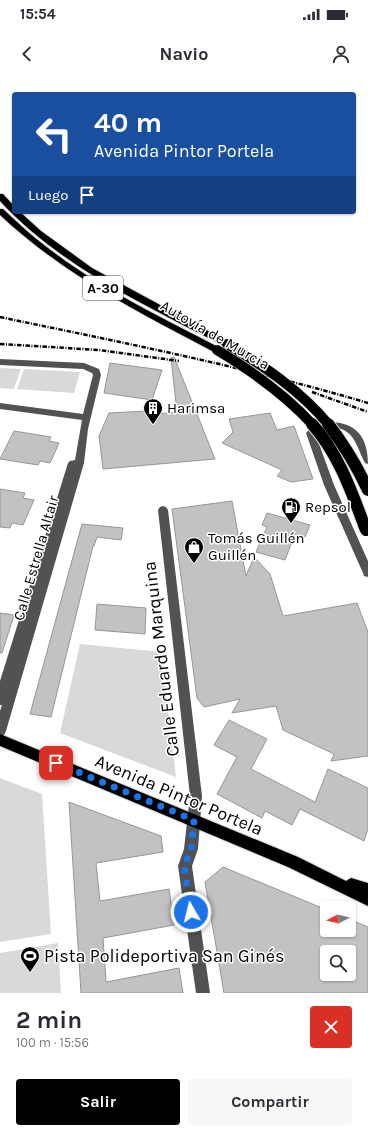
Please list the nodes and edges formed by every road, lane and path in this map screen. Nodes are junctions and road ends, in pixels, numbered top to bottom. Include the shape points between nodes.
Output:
1 (0, 196) edge
2 (12, 208) edge
3 (0, 211) edge
4 (18, 214) edge
5 (0, 362) edge
6 (1, 408) edge
7 (87, 418) junction
8 (82, 438) junction
9 (368, 461) edge
10 (368, 490) edge
11 (162, 510) dead end
12 (367, 532) edge
13 (368, 573) edge
14 (0, 700) edge
15 (0, 731) edge
16 (0, 740) edge
17 (194, 820) junction
18 (322, 876) junction
19 (368, 890) edge
20 (368, 899) edge
21 (203, 993) edge

1 - 2 highway, Autovía de Murcia / A-30
3 - 12 highway, Autovía de Murcia / A-30, bridge via 32,242 56,259 129,303 229,357 282,394 310,422 331,450 344,473
4 - 10 highway, Autovía de Murcia / A-30, bridge via 43,238 66,254 138,297 239,350 283,379 338,435 353,458
5 - 7 street, Calle Estrella Altair via 84,366 96,371
6 - 7 street
7 - 8 street, Calle Estrella Altair
8 - 14 street, Calle Estrella Altair via 66,481
8 - 15 street, Calle Estrella Altair via 79,463
9 - 13 street via 359,440 347,428 333,424 313,429 310,433 329,485
11 - 17 street, Calle Eduardo Marquina via 196,796
16 - 17 main road, Avenida Pintor Portela
17 - 18 main road, Avenida Pintor Portela
17 - 21 street, Calle Eduardo Marquina via 191,850 184,866
18 - 19 main road, Avenida Pintor Portela
18 - 20 main road, Avenida Pintor Portela

